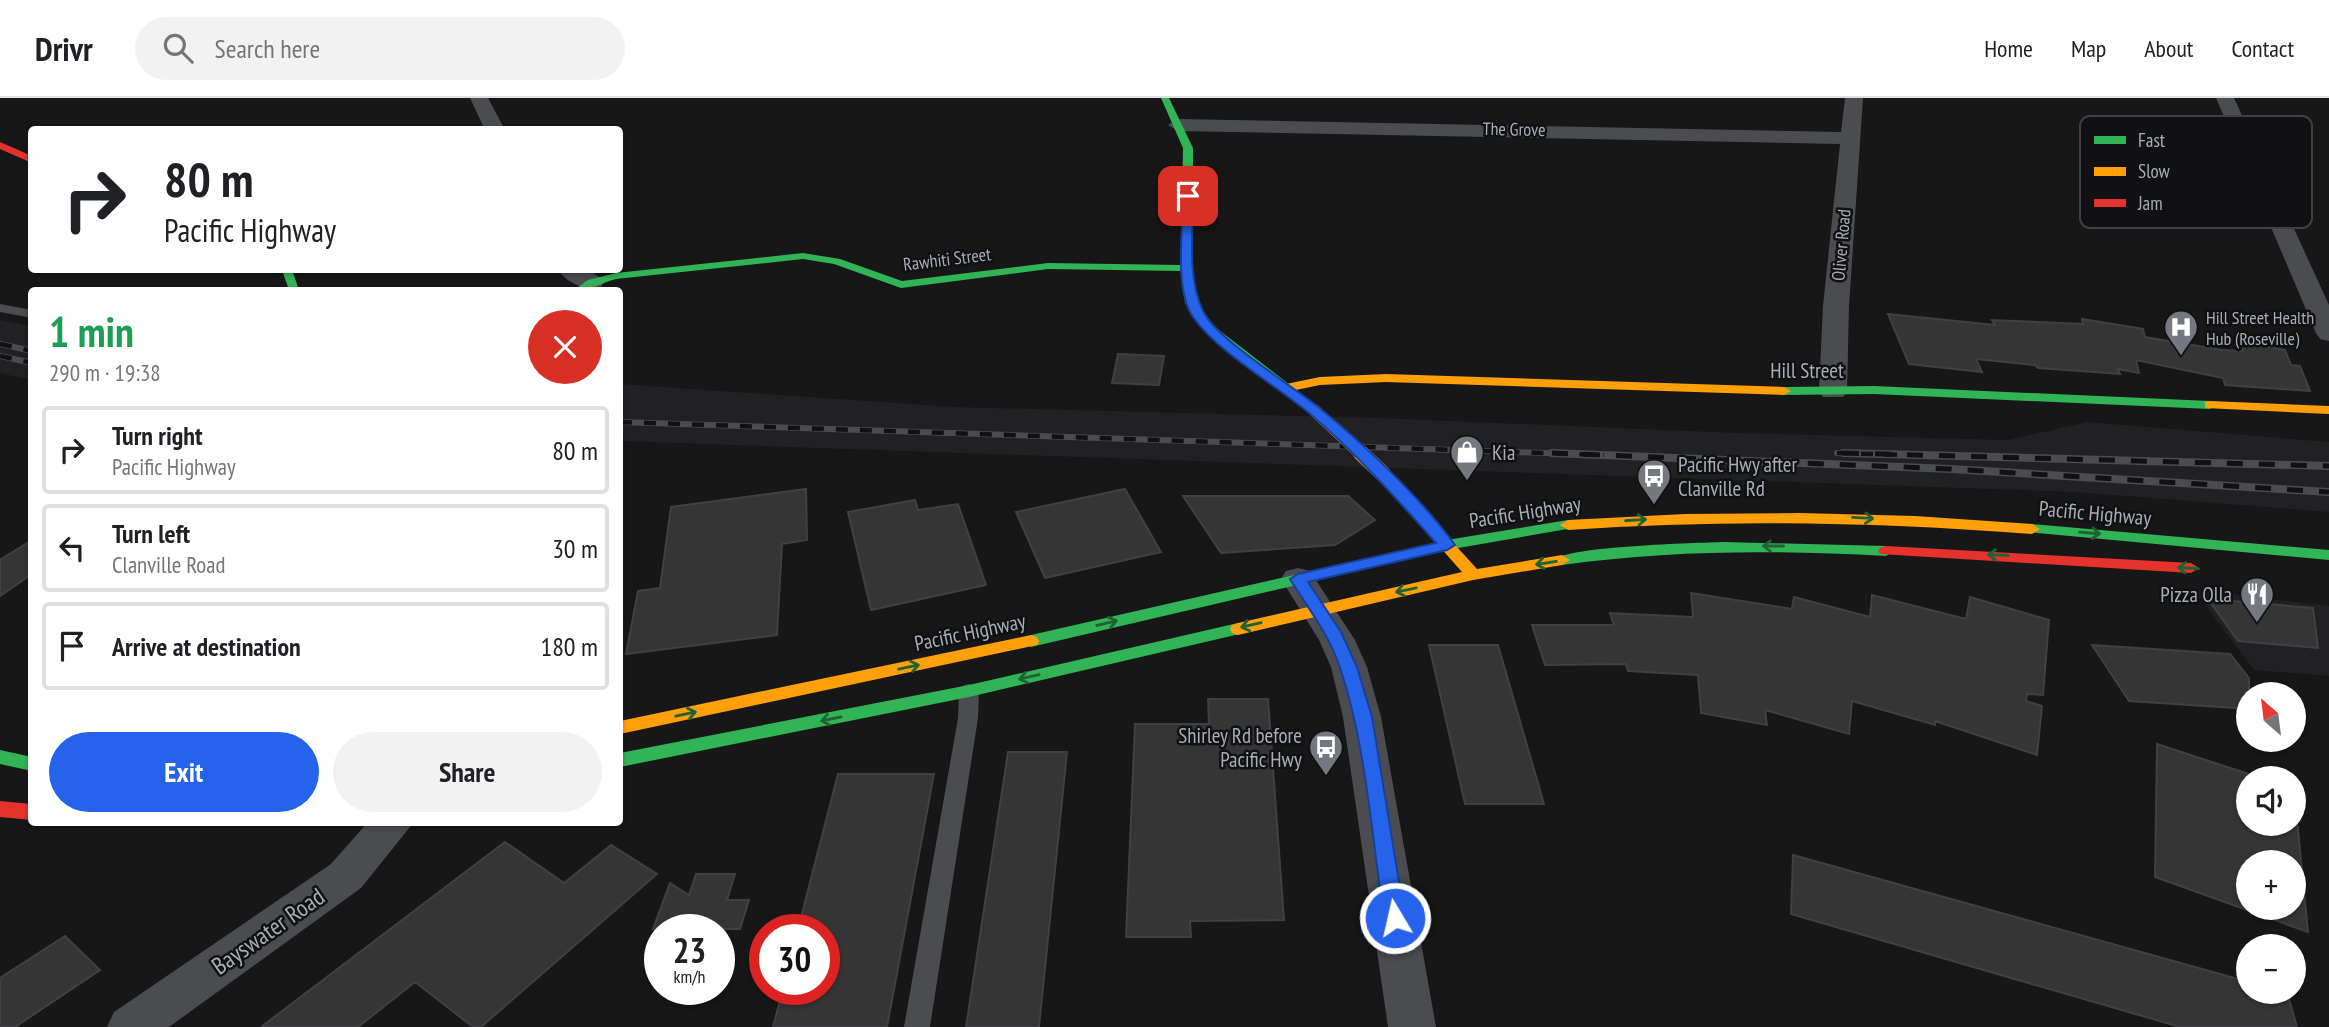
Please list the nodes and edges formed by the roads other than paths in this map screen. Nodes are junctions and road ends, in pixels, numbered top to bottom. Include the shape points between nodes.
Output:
1 (479, 98) edge
2 (1164, 98) edge
3 (1854, 98) edge
4 (2225, 98) edge
5 (2234, 116) edge
6 (1178, 125) junction
7 (493, 126) edge
8 (1850, 138) junction
9 (0, 145) edge
10 (28, 158) edge
11 (2288, 228) edge
12 (1187, 268) junction
13 (572, 273) edge
14 (586, 286) edge
15 (2320, 294) edge
16 (0, 308) edge
17 (28, 313) edge
18 (2329, 333) edge
19 (1386, 379) junction
20 (1286, 388) junction
21 (1833, 391) junction
22 (1353, 394) dead end
23 (2329, 410) edge
24 (1335, 411) dead end
25 (1336, 432) junction
26 (1447, 545) junction
27 (2329, 555) edge
28 (2204, 569) dead end
29 (1473, 575) junction
30 (1307, 594) junction
31 (969, 691) junction
32 (623, 727) edge
33 (0, 757) edge
34 (623, 759) edge
35 (28, 763) edge
36 (0, 809) edge
37 (28, 812) edge
38 (390, 826) edge
39 (131, 1027) edge
40 (918, 1027) edge
41 (1412, 1027) edge

1 - 7 street
2 - 6 main road
3 - 8 street, Oliver Road
4 - 5 street
6 - 8 street, The Grove
6 - 12 main road via 1188,148
8 - 21 street, Oliver Road
9 - 10 main road
11 - 15 street
12 - 14 main road, Rawhiti Street via 1048,266 901,285 828,258 787,256 616,276
12 - 20 main road via 1191,303 1198,316
13 - 14 street
15 - 18 street
16 - 17 lane
19 - 20 main road, Hill Street
19 - 21 main road, Hill Street
19 - 22 main road
20 - 25 main road, bridge
21 - 23 main road, Hill Street
24 - 25 main road
25 - 26 main road, bridge via 1383,474
26 -> 27 main road, Pacific Highway via 1568,525 1686,516 1817,515
26 - 29 main road
26 - 30 main road, Pacific Highway
28 -> 29 main road, Pacific Highway via 2006,556 1707,546 1588,556
29 -> 30 main road, Pacific Highway
30 -> 31 main road, Pacific Highway
32 -> 30 main road, Pacific Highway via 1016,644
30 - 41 street via 1349,667 1362,717
31 -> 34 main road, Pacific Highway
31 - 40 lane
33 - 35 main road
36 - 37 main road
38 - 39 street, Bayswater Road via 346,876

